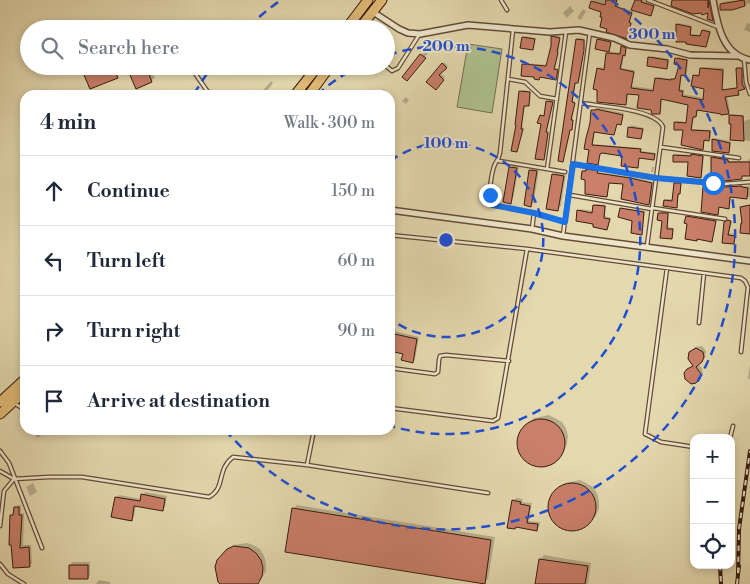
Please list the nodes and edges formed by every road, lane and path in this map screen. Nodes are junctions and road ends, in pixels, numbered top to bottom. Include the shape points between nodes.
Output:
1 (368, 0) edge
2 (382, 0) edge
3 (501, 0) edge
4 (648, 0) edge
5 (714, 0) edge
6 (507, 10) dead end
7 (373, 12) junction
8 (353, 20) edge
9 (366, 20) edge
10 (386, 20) edge
11 (395, 26) edge
12 (718, 27) junction
13 (513, 29) junction
14 (566, 31) junction
15 (590, 31) junction
16 (420, 34) junction
17 (741, 58) junction
18 (750, 60) edge
19 (395, 70) edge
20 (196, 75) edge
21 (311, 75) edge
22 (323, 75) edge
23 (508, 79) junction
24 (207, 90) edge
25 (300, 90) edge
26 (313, 90) edge
27 (750, 94) edge
28 (558, 99) junction
29 (581, 103) junction
30 (660, 147) junction
31 (739, 158) dead end
32 (499, 160) junction
33 (573, 164) junction
34 (547, 169) junction
35 (566, 172) dead end
36 (656, 178) junction
37 (750, 182) edge
38 (569, 195) junction
39 (652, 209) junction
40 (395, 211) edge
41 (534, 213) junction
42 (725, 219) dead end
43 (565, 222) junction
44 (532, 229) junction
45 (395, 236) edge
46 (563, 236) junction
47 (647, 246) junction
48 (527, 249) junction
49 (750, 261) edge
50 (667, 268) junction
51 (704, 273) junction
52 (699, 322) dead end
53 (741, 352) dead end
54 (509, 361) junction
55 (395, 369) edge
56 (20, 384) edge
57 (20, 393) edge
58 (5, 399) edge
59 (20, 407) edge
60 (395, 409) edge
61 (0, 414) edge
62 (733, 426) dead end
63 (731, 434) edge
64 (313, 435) edge
65 (690, 446) edge
66 (0, 450) edge
67 (308, 465) junction
68 (0, 471) edge
69 (14, 478) junction
70 (488, 493) dead end
71 (0, 526) edge
72 (42, 548) dead end
73 (0, 564) edge
74 (24, 584) edge

1 - 8 highway
2 - 7 highway
3 - 6 lane
4 - 12 lane
5 - 12 street
7 - 9 highway
7 - 10 street
11 - 16 street
12 - 17 street via 727,44
13 - 14 street
13 - 16 street via 468,25
13 - 23 lane
14 - 15 street
14 - 28 lane
15 - 17 street via 630,45 690,55
15 - 29 lane
16 - 19 lane
17 - 18 street
17 - 27 lane
20 - 24 lane
21 - 25 highway
22 - 26 highway
23 - 28 lane via 525,82 540,96
23 - 32 lane
28 - 34 lane
29 - 30 lane via 639,112 659,121 663,127
29 - 33 lane
30 - 31 lane
30 - 36 lane
32 - 34 lane
32 - 41 lane via 491,183 490,203
33 - 36 lane
33 - 38 lane
34 - 35 lane
36 - 37 lane via 724,184
36 - 39 lane
38 - 39 lane
38 - 43 lane
39 - 42 lane
39 - 47 lane
40 - 44 street
41 - 43 lane
41 - 44 lane
43 - 46 lane
44 - 46 street
45 - 48 lane
46 - 47 street
47 - 49 street
48 - 50 lane
48 - 54 lane
50 - 51 lane
50 - 65 lane via 645,434 661,442
51 - 52 lane
51 - 53 lane via 741,278 748,287
54 - 55 lane via 446,355 440,356 435,374
54 - 60 lane via 500,414 496,420
56 - 58 highway
57 - 58 highway
58 - 59 lane
58 - 61 highway
62 - 63 lane
64 - 67 lane
66 - 69 lane
67 - 69 lane via 233,457 226,462 216,493 209,497 82,477
67 - 70 lane
68 - 69 lane
69 - 71 lane via 4,491
69 - 72 lane
73 - 74 lane via 8,574

